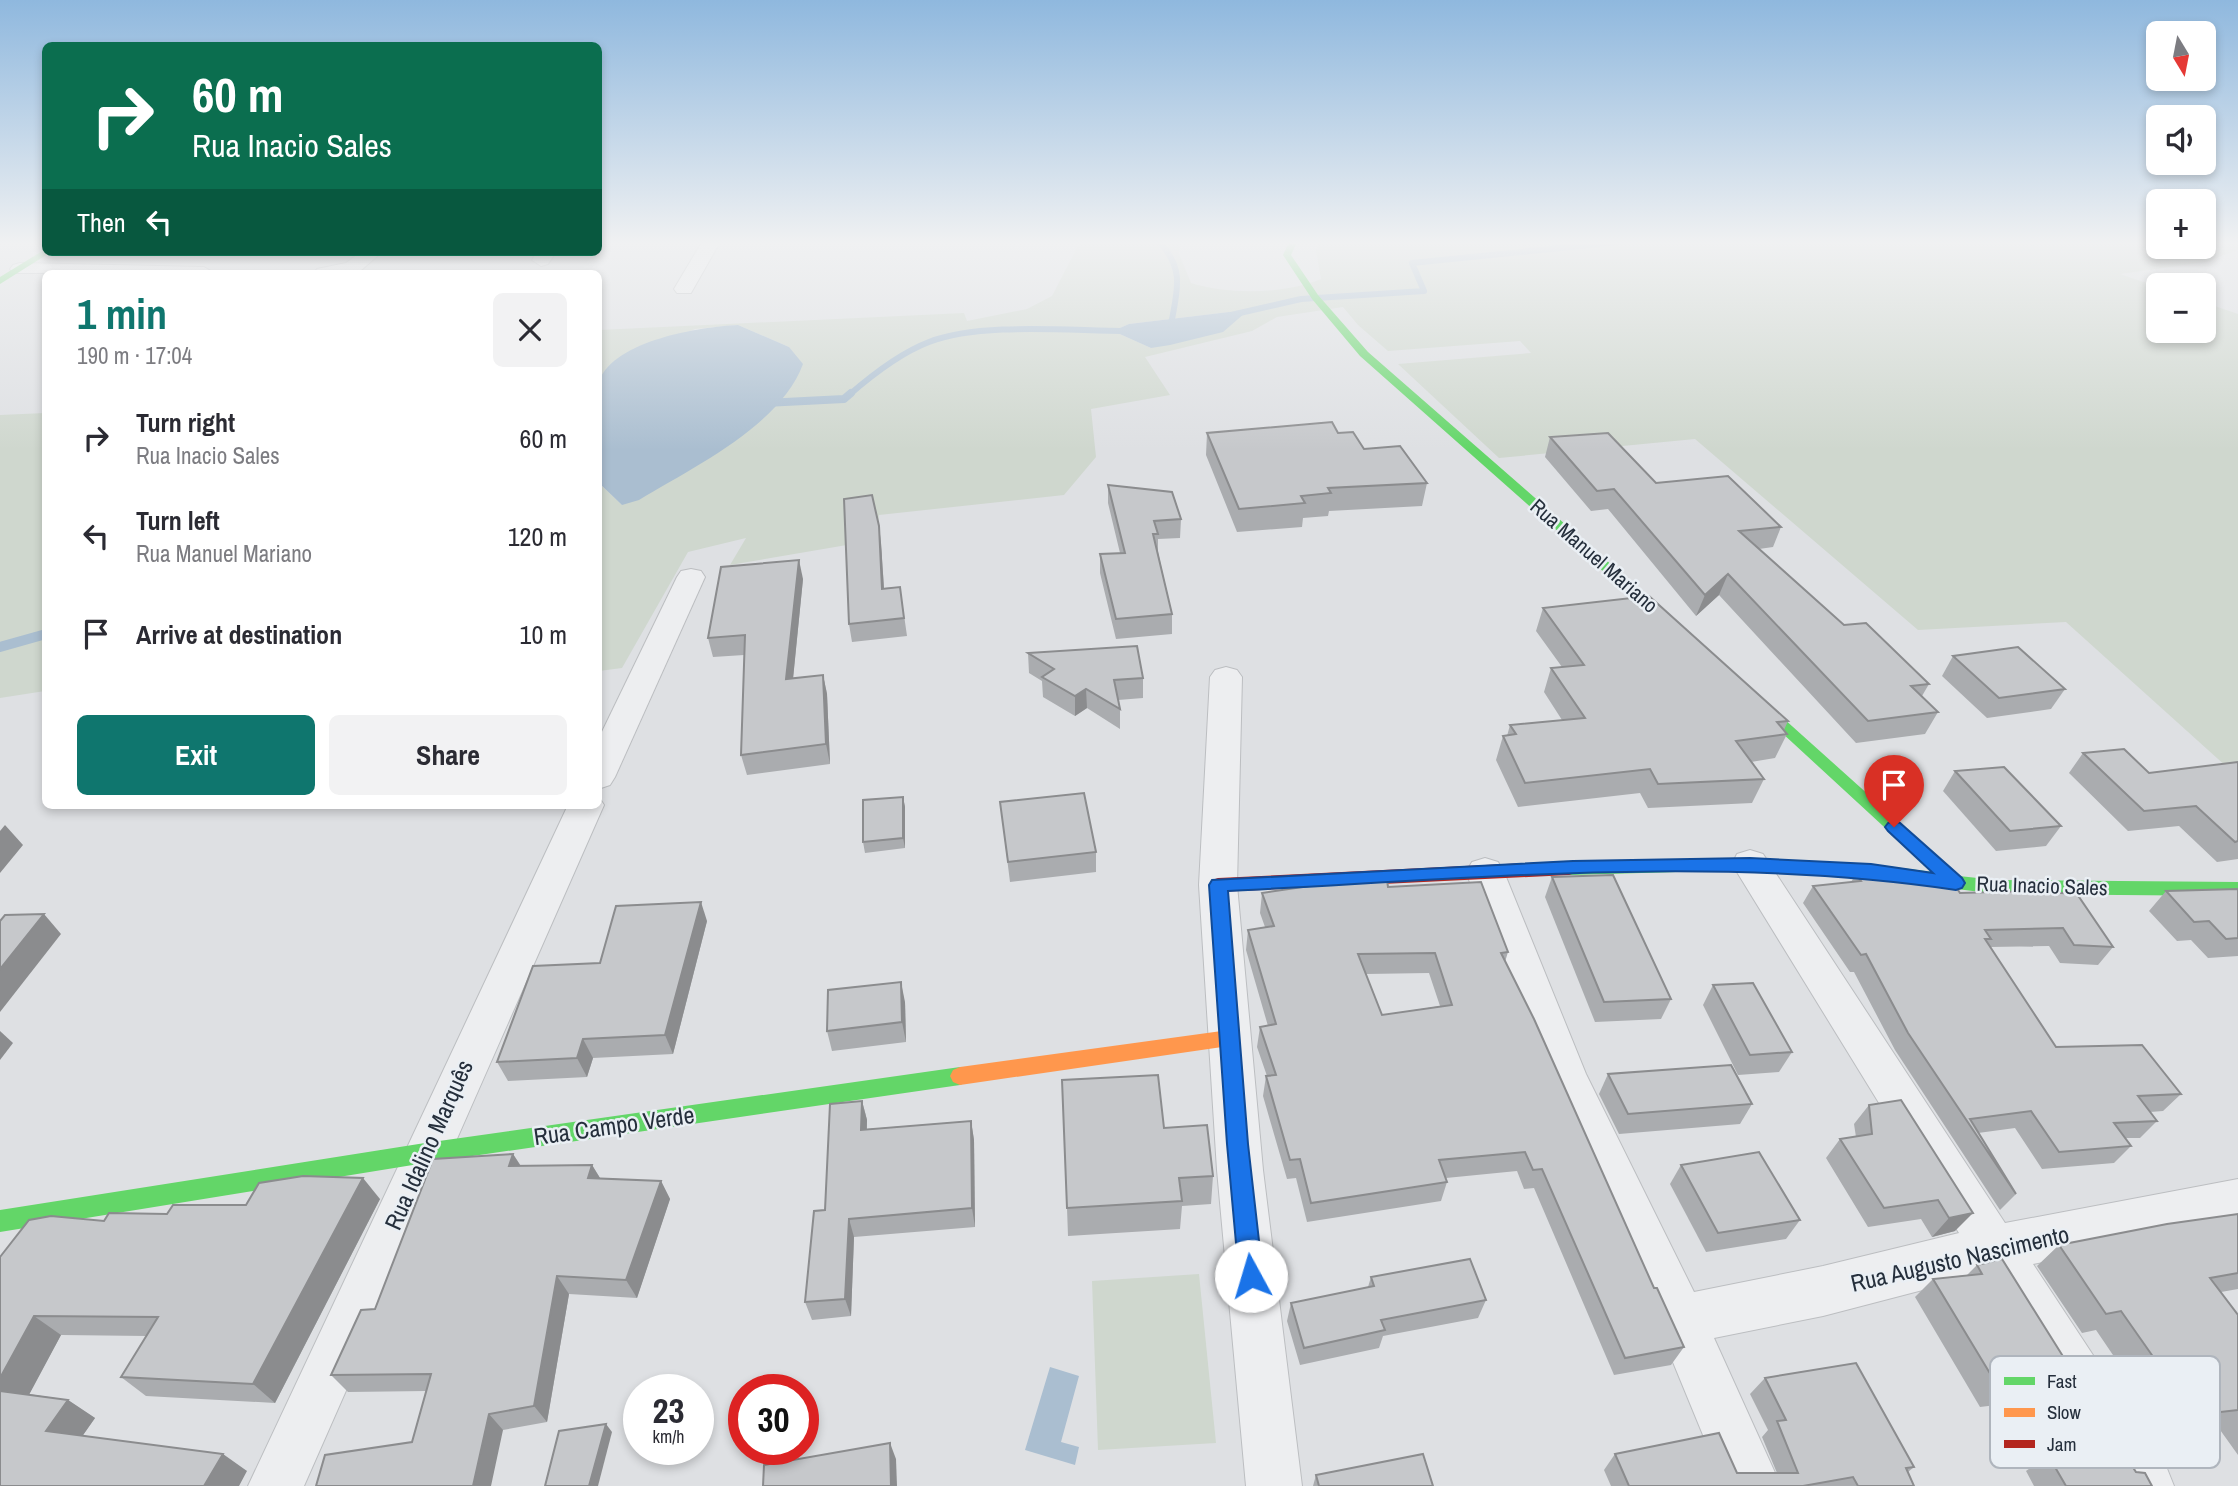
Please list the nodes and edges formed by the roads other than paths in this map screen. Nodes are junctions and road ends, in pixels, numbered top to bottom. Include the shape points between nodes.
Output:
1 (1327, 311) edge
2 (691, 577) dead end
3 (1688, 639) edge
4 (1226, 677) dead end
5 (1739, 686) edge
6 (602, 768) edge
7 (584, 809) edge
8 (1750, 864) junction
9 (1485, 872) junction
10 (1956, 883) junction
11 (1218, 885) junction
12 (2238, 889) edge
13 (1229, 1038) junction
14 (425, 1153) junction
15 (2238, 1201) edge
16 (0, 1221) edge
17 (1995, 1248) junction
18 (1681, 1320) junction
19 (2064, 1356) edge
20 (2135, 1468) edge
21 (276, 1486) edge
22 (1274, 1486) edge
23 (1754, 1486) edge
24 (2146, 1486) edge

1 - 3 street, Rua Manuel Mariano via 1364,354
2 - 6 street
4 - 11 street
5 - 10 street
7 - 14 street, Rua Idalino Marquês
8 - 9 street, Rua Inacio Sales
8 - 10 street, Rua Inacio Sales via 1871,871
8 - 17 street
9 - 11 street, Rua Inacio Sales
9 - 18 street via 1566,1077
10 - 12 street, Rua Inacio Sales
11 - 13 street
13 - 14 street, Rua Campo Verde
13 - 22 street
14 - 16 street, Rua Campo Verde
14 - 21 street, Rua Idalino Marquês
15 - 17 street, Rua Augusto Nascimento
17 - 18 street, Rua Augusto Nascimento
17 - 19 street
18 - 23 street
20 - 24 street

